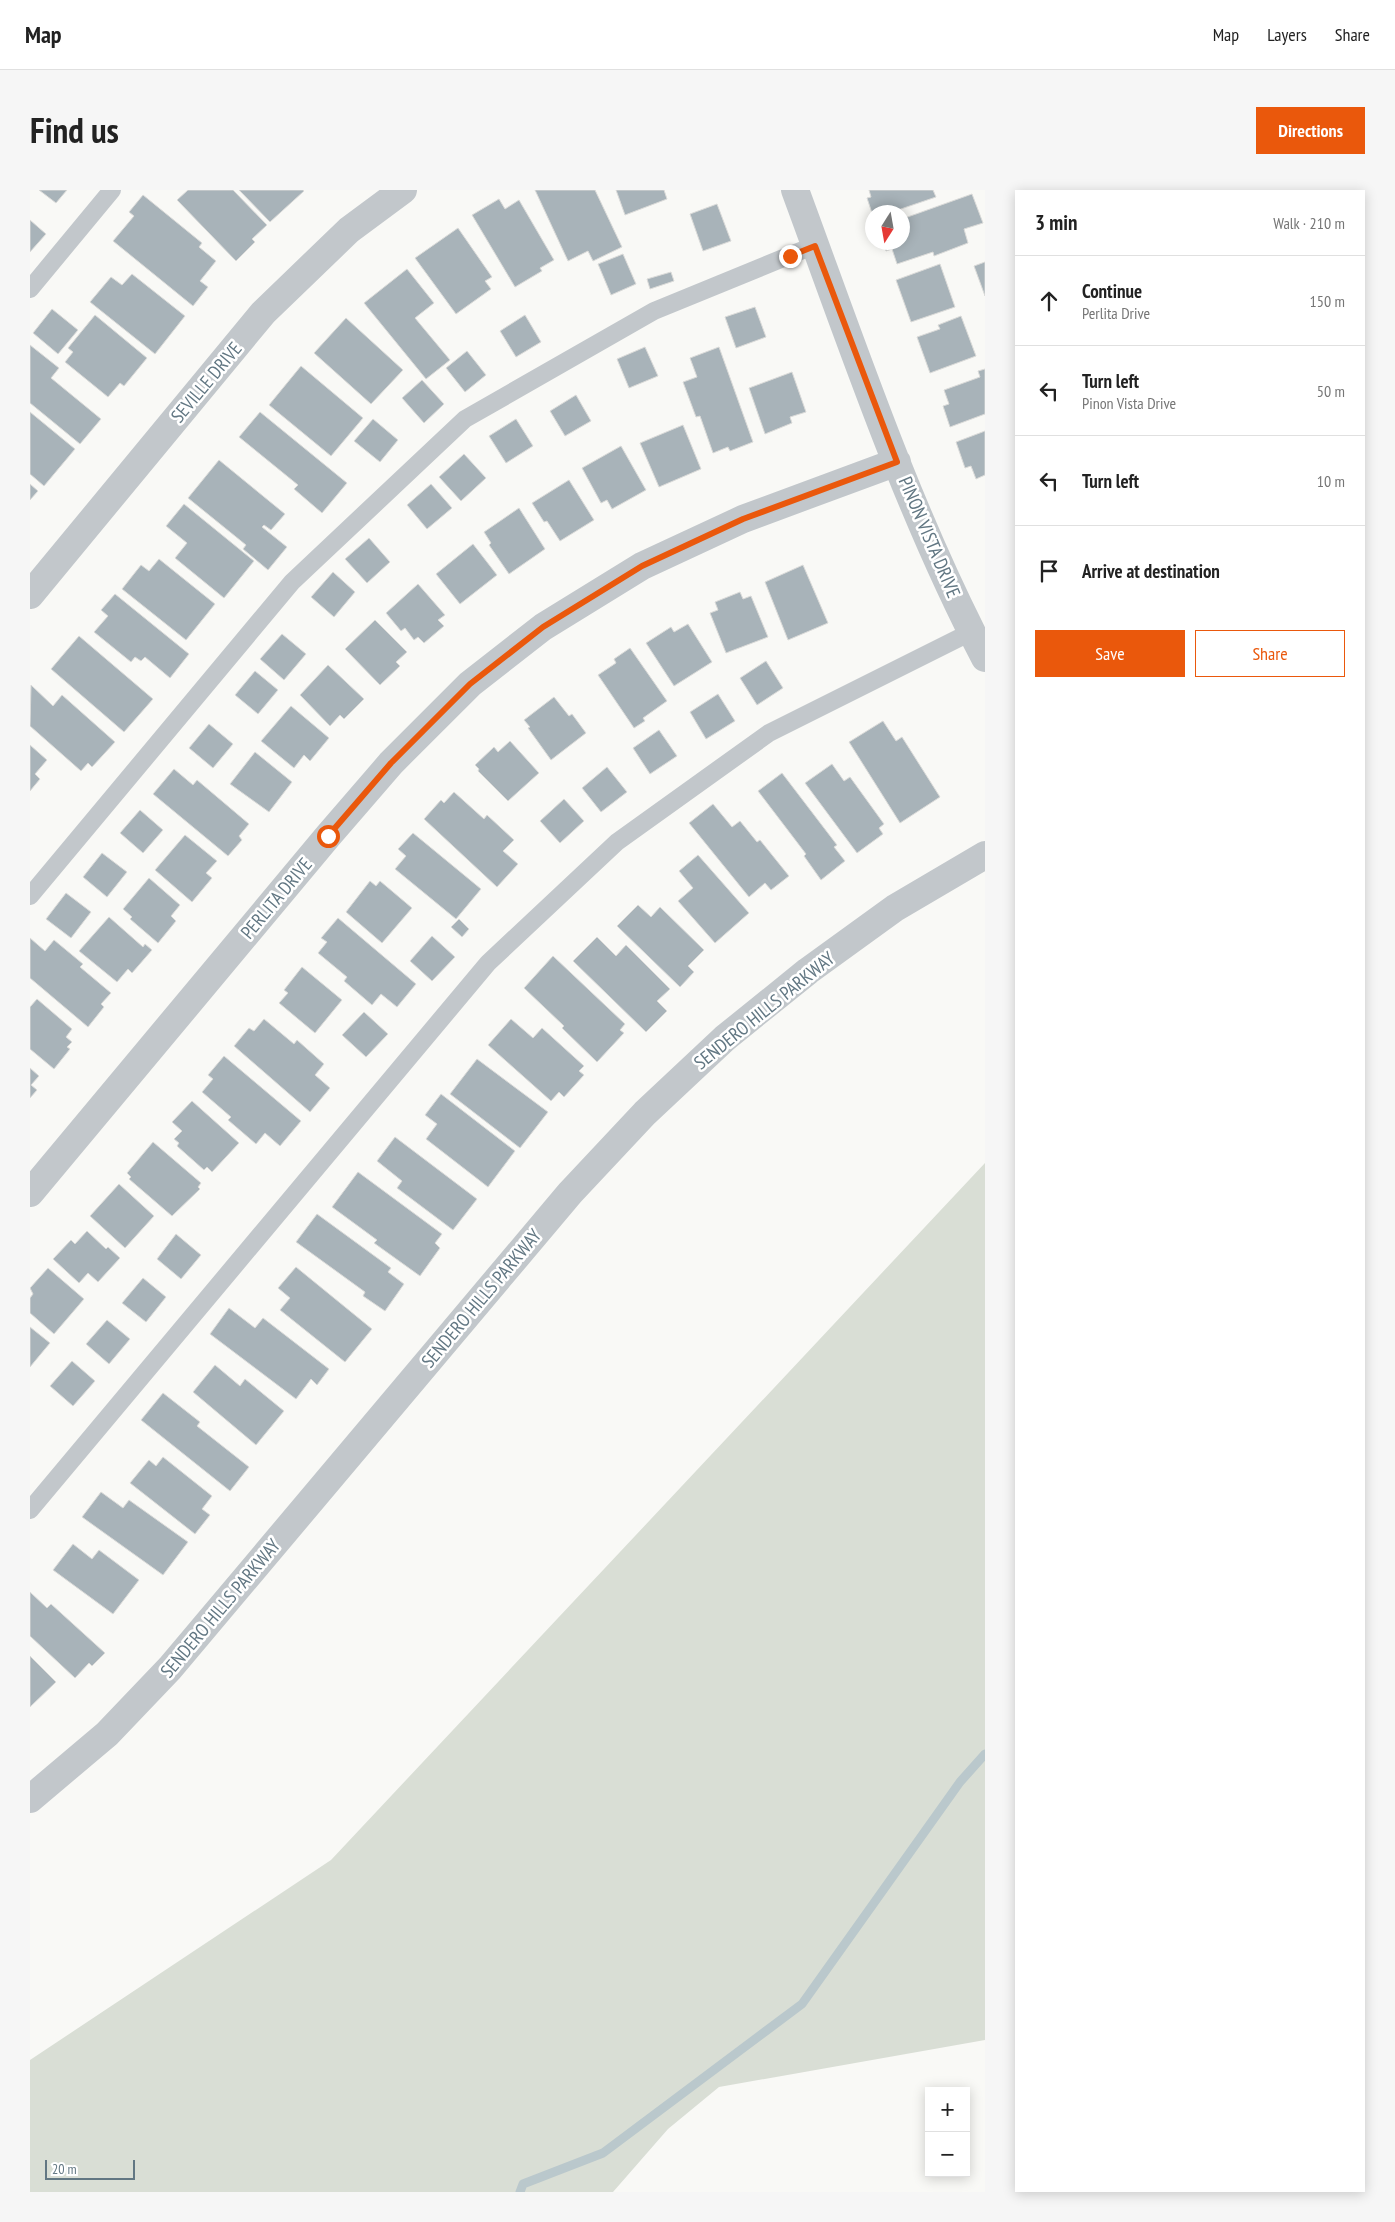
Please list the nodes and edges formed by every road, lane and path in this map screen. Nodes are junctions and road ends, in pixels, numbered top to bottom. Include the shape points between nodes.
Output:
1 (112, 190) edge
2 (403, 190) edge
3 (795, 190) edge
4 (815, 246) junction
5 (30, 289) edge
6 (897, 462) junction
7 (30, 596) edge
8 (971, 632) junction
9 (985, 658) edge
10 (985, 855) edge
11 (30, 896) edge
12 (30, 1193) edge
13 (30, 1510) edge
14 (30, 1799) edge

1 - 5 lane
2 - 7 street, SEVILLE DRIVE via 349,230 263,313
3 - 4 street, PINON VISTA DRIVE
4 - 6 street, PINON VISTA DRIVE
4 - 11 lane via 654,311 465,419 292,582
6 - 8 street, PINON VISTA DRIVE
6 - 12 street, PERLITA DRIVE via 743,519 642,566 543,627 470,684 391,763 340,821
8 - 9 street, PINON VISTA DRIVE
8 - 13 lane via 769,733 603,855 488,964
10 - 14 street, SENDERO HILLS PARKWAY via 895,908 808,971 725,1038 645,1113 570,1192 170,1668 107,1734

